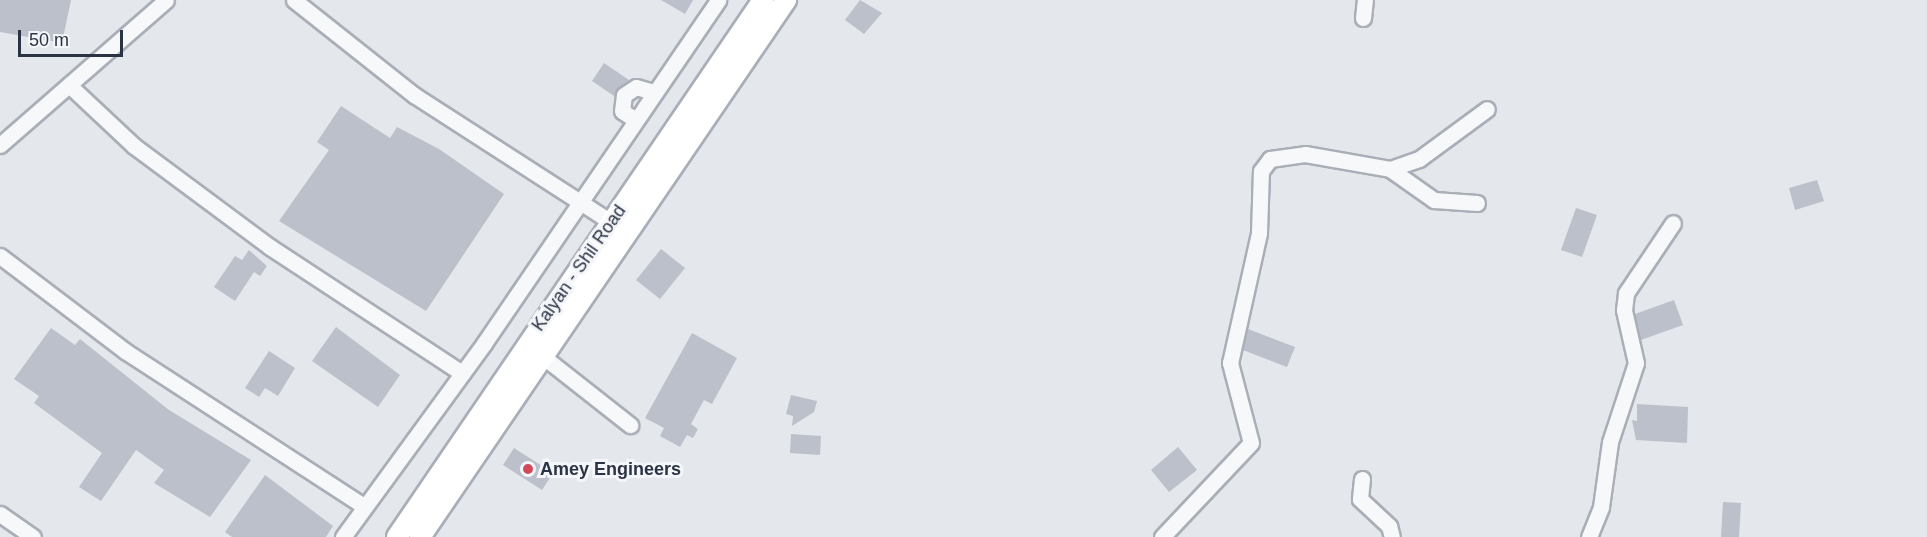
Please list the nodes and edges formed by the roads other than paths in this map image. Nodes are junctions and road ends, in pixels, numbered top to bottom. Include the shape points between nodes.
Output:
1 (166, 0) edge
2 (294, 0) edge
3 (718, 0) edge
4 (764, 0) edge
5 (786, 0) edge
6 (1365, 0) edge
7 (1363, 18) dead end
8 (69, 85) junction
9 (653, 92) junction
10 (1486, 109) dead end
11 (634, 119) junction
12 (0, 146) edge
13 (1390, 169) junction
14 (578, 203) junction
15 (1478, 203) dead end
16 (1672, 223) dead end
17 (619, 227) junction
18 (0, 256) edge
19 (527, 344) junction
20 (544, 357) junction
21 (462, 373) junction
22 (630, 425) dead end
23 (1362, 479) dead end
24 (365, 507) junction
25 (0, 514) edge
26 (33, 537) edge
27 (343, 537) edge
28 (397, 537) edge
29 (420, 537) edge
30 (1162, 537) edge
31 (1392, 537) edge
32 (1589, 537) edge

1 - 8 street
2 - 14 street via 414,95
3 - 9 street
4 - 17 main road, Kalyan - Shil Road
5 - 17 main road, Kalyan - Shil Road
6 - 7 street
8 - 12 street
8 - 21 street via 134,146 270,247
9 - 11 street
9 - 11 street via 636,87 624,95 622,111
10 - 13 street via 1419,159
11 - 14 street
13 - 15 street via 1434,200
13 - 30 street via 1287,153 1270,159 1261,171 1259,233 1230,363 1252,434 1251,443
14 - 17 street
14 - 21 street
16 - 32 street via 1626,294 1624,310 1636,363 1610,442 1601,507
17 - 19 main road, Kalyan - Shil Road
17 - 20 main road, Kalyan - Shil Road
18 - 24 street via 125,351
19 - 20 street
19 - 28 main road, Kalyan - Shil Road
20 - 22 street
20 - 29 main road, Kalyan - Shil Road
21 - 24 street
23 - 31 street via 1360,499 1389,526
24 - 27 street
25 - 26 street

